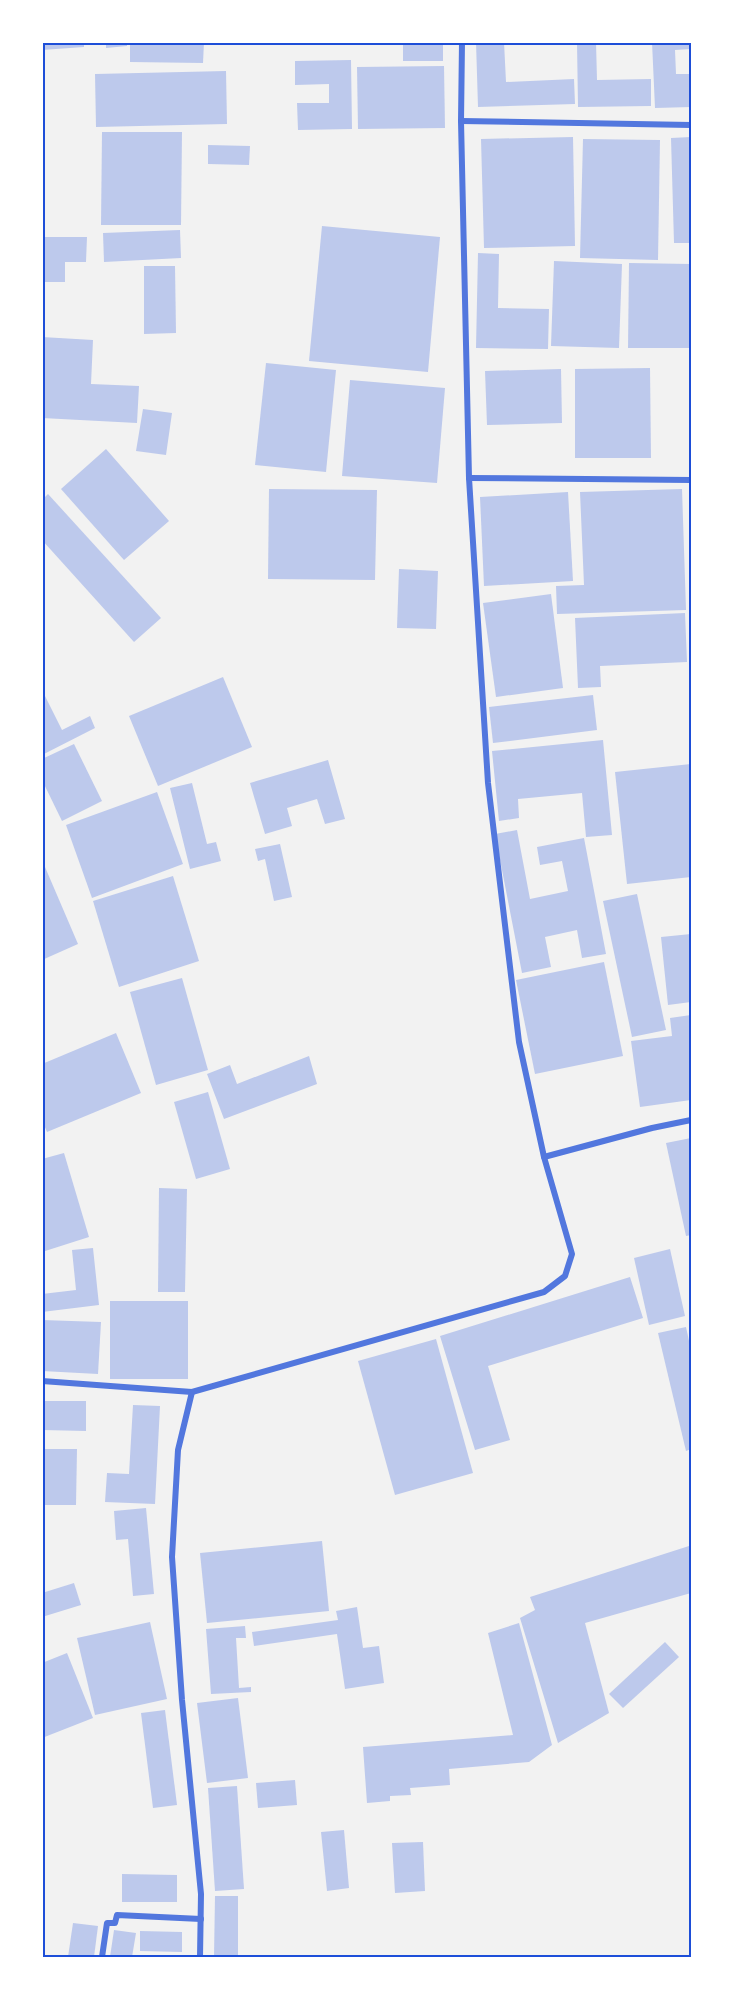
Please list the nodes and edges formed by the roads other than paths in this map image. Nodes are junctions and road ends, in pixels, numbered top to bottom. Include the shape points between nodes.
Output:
1 (462, 42) edge
2 (461, 121) junction
3 (691, 125) edge
4 (469, 478) junction
5 (691, 480) edge
6 (691, 1120) edge
7 (544, 1157) junction
8 (42, 1381) edge
9 (192, 1392) junction
10 (201, 1919) junction
11 (102, 1957) edge
12 (200, 1957) edge

1 - 2 street
2 - 3 street
2 - 4 street
4 - 5 street
4 - 7 street via 488,783 519,1042
6 - 7 street
7 - 9 street via 573,1254 565,1276 544,1292
8 - 9 street
9 - 10 street via 178,1450 172,1557
10 - 11 street via 117,1915 115,1923 107,1923
10 - 12 street

